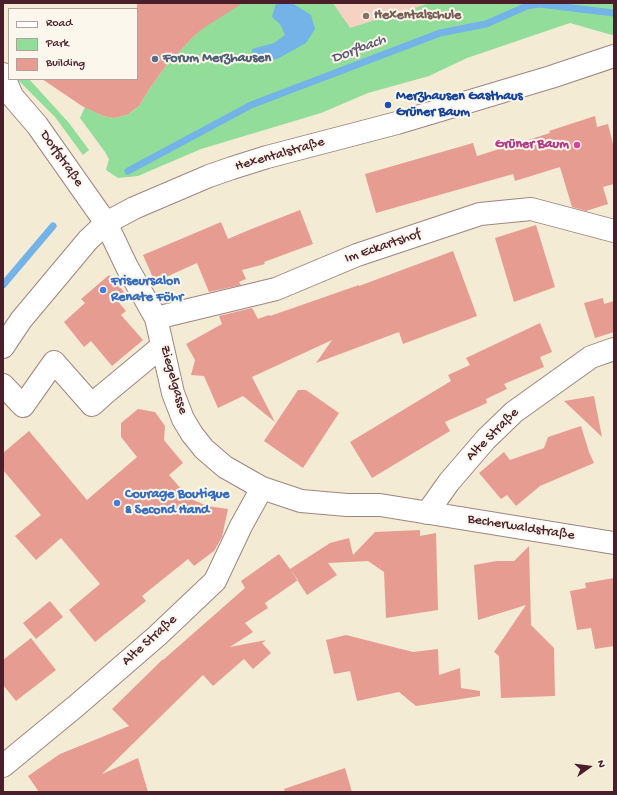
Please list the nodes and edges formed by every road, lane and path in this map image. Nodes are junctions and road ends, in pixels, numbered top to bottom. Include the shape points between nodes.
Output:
1 (614, 56) edge
2 (3, 74) edge
3 (8, 94) edge
4 (106, 223) junction
5 (614, 231) edge
6 (156, 318) junction
7 (162, 346) junction
8 (3, 347) edge
9 (614, 349) edge
10 (3, 385) edge
11 (262, 488) junction
12 (427, 513) junction
13 (614, 543) edge
14 (3, 766) edge

1 - 4 street, Hexentalstraße via 551,78 405,121 232,168 134,208
2 - 3 street, Dorfstraße
3 - 4 street, Dorfstraße via 37,125
4 - 6 street, Ziegelgasse
4 - 8 street, Hexentalstraße via 88,240 21,320
5 - 6 street, Im Eckartshof via 531,209 480,214 357,255 276,289
6 - 7 street, Ziegelgasse
7 - 10 street via 92,405 54,362 24,406
7 - 11 street, Ziegelgasse via 173,393 192,434 204,449 225,466
9 - 12 street, Alte Straße via 591,357 514,412 486,439 449,482
11 - 12 street, Ziegelgasse via 301,501 380,506
11 - 14 street, Alte Straße via 215,581 157,636
12 - 13 street, Becherwaldstraße

